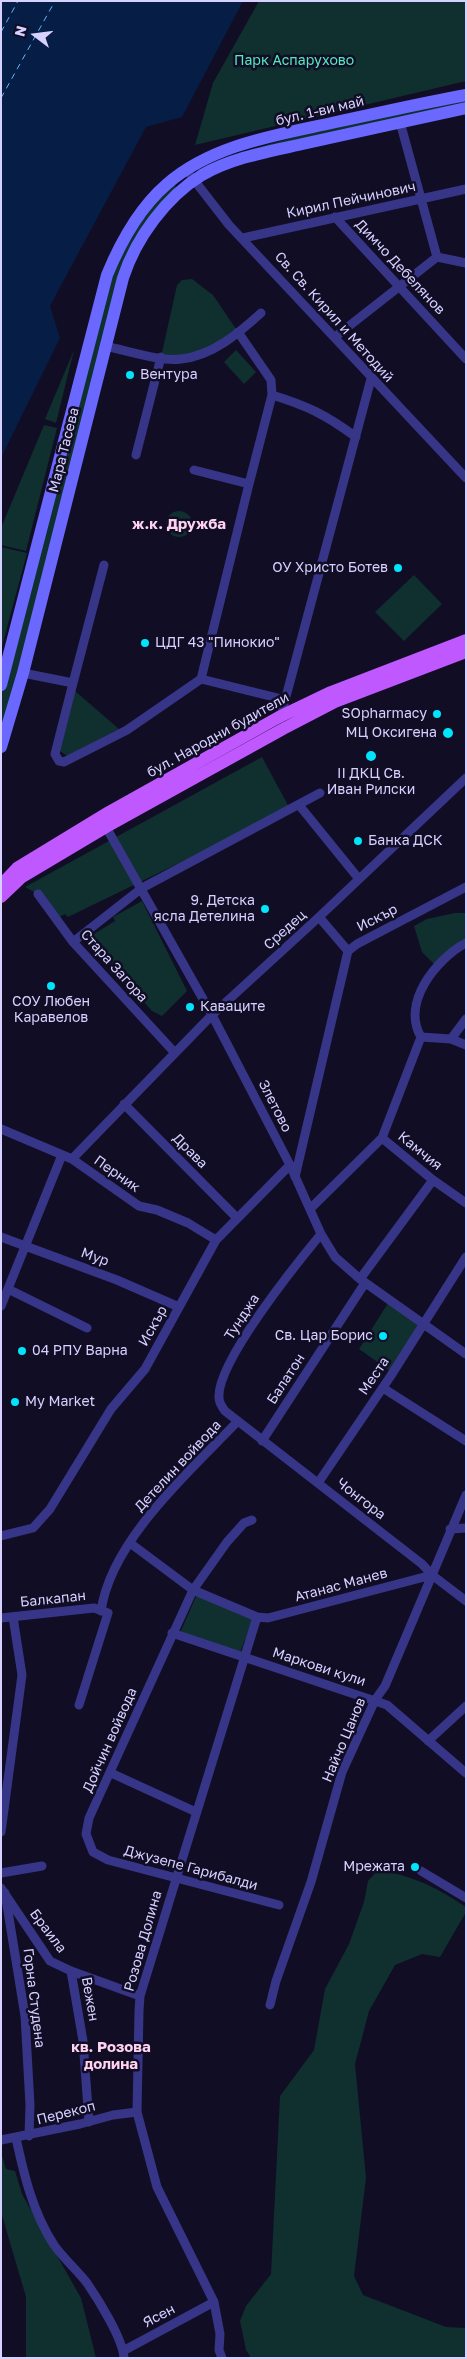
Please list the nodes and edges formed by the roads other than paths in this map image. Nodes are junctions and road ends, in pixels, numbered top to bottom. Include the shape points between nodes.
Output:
1 (466, 95) edge
2 (466, 108) edge
3 (400, 122) junction
4 (186, 170) junction
5 (194, 180) junction
6 (466, 189) edge
7 (422, 199) junction
8 (335, 216) junction
9 (243, 238) junction
10 (437, 257) junction
11 (466, 264) edge
12 (399, 286) junction
13 (261, 313) dead end
14 (238, 332) junction
15 (335, 337) junction
16 (104, 346) junction
17 (161, 357) junction
18 (466, 359) edge
19 (371, 379) junction
20 (272, 395) junction
21 (356, 437) junction
22 (136, 455) dead end
23 (194, 470) dead end
24 (465, 476) edge
25 (249, 484) junction
26 (104, 565) dead end
27 (466, 640) edge
28 (466, 652) edge
29 (23, 673) junction
30 (202, 679) junction
31 (73, 683) junction
32 (1, 685) edge
33 (286, 700) junction
34 (281, 723) junction
35 (1, 747) edge
36 (466, 778) edge
37 (320, 793) dead end
38 (299, 805) junction
39 (106, 827) junction
40 (359, 879) junction
41 (1, 885) edge
42 (466, 886) edge
43 (142, 888) junction
44 (38, 894) dead end
45 (1, 897) edge
46 (320, 917) junction
47 (73, 942) junction
48 (466, 943) edge
49 (348, 951) junction
50 (212, 1015) junction
51 (466, 1019) edge
52 (421, 1037) junction
53 (451, 1039) junction
54 (466, 1045) edge
55 (175, 1053) junction
56 (124, 1104) junction
57 (1, 1129) edge
58 (382, 1138) junction
59 (62, 1155) junction
60 (72, 1159) junction
61 (290, 1165) junction
62 (295, 1177) junction
63 (433, 1180) junction
64 (466, 1202) edge
65 (310, 1209) junction
66 (236, 1217) junction
67 (321, 1234) junction
68 (1, 1237) edge
69 (216, 1240) junction
70 (25, 1247) junction
71 (466, 1257) edge
72 (362, 1281) junction
73 (8, 1289) junction
74 (1, 1306) edge
75 (179, 1307) junction
76 (424, 1324) junction
77 (87, 1328) dead end
78 (466, 1354) edge
79 (383, 1388) junction
80 (238, 1421) junction
81 (262, 1441) junction
82 (466, 1441) edge
83 (318, 1483) junction
84 (466, 1495) edge
85 (252, 1520) dead end
86 (466, 1528) edge
87 (450, 1529) junction
88 (1, 1536) edge
89 (130, 1543) junction
90 (432, 1575) junction
91 (193, 1590) junction
92 (466, 1601) edge
93 (104, 1612) junction
94 (13, 1617) junction
95 (257, 1617) junction
96 (1, 1618) edge
97 (172, 1634) junction
98 (244, 1656) junction
99 (375, 1700) junction
100 (79, 1705) dead end
101 (466, 1706) edge
102 (428, 1741) junction
103 (111, 1772) junction
104 (466, 1774) edge
105 (196, 1812) junction
106 (1, 1832) edge
107 (97, 1856) joint
108 (42, 1866) dead end
109 (421, 1871) dead end
110 (1, 1873) edge
111 (176, 1878) junction
112 (3, 1891) edge
113 (466, 1898) edge
114 (279, 1905) dead end
115 (71, 1971) junction
116 (140, 1996) junction
117 (270, 2005) dead end
118 (137, 2112) junction
119 (89, 2122) junction
120 (29, 2136) junction
121 (16, 2138) junction
122 (1, 2140) edge
123 (214, 2302) junction
124 (124, 2354) edge
125 (222, 2358) edge

1 - 4 main road, бул. 1-ви май via 224,150
2 - 3 main road, бул. 1-ви май
3 - 5 main road, бул. 1-ви май via 245,158
3 - 7 street
4 - 5 street, Св. Св. Кирил и Методий
4 - 32 main road, Мара Тасева via 160,190 138,216 107,275
5 - 9 street, Св. Св. Кирил и Методий
5 - 16 main road, Мара Тасева via 157,216 136,245
6 - 7 street, Кирил Пейчинович
7 - 8 street, Кирил Пейчинович
7 - 10 street
8 - 9 street, Кирил Пейчинович
8 - 12 street, Димчо Дебелянов
9 - 15 street, Св. Св. Кирил и Методий
10 - 11 street
10 - 12 street
12 - 15 street
12 - 18 street, Димчо Дебелянов
13 - 14 street
14 - 17 street via 200,355 180,360
14 - 20 street via 271,380
15 - 19 street, Св. Св. Кирил и Методий
16 - 17 street
16 - 29 main road, Мара Тасева
17 - 22 street
19 - 21 street
19 - 24 street, Св. Св. Кирил и Методий
20 - 21 street via 328,416
20 - 25 street
21 - 33 street
23 - 25 street
25 - 30 street
26 - 31 street
27 - 34 main road, бул. Народни будители via 331,692
28 - 34 main road, бул. Народни будители
29 - 31 street
29 - 35 main road, Мара Тасева
30 - 31 street via 127,730 67,762 61,762 56,759 55,751
30 - 33 street
33 - 34 street
34 - 39 main road, бул. Народни будители
34 - 41 main road, бул. Народни будители via 109,812 17,868
36 - 40 street, Средец
37 - 38 street
38 - 40 street
38 - 43 street
39 - 43 street, Злетово
39 - 45 main road, бул. Народни будители via 22,877
40 - 46 street, Средец
42 - 49 street, Искър
43 - 47 street
43 - 50 street, Злетово
44 - 47 street, Стара Загора
46 - 49 street
46 - 50 street, Средец
47 - 55 street, Стара Загора
48 - 52 street via 432,973 419,996 414,1018
49 - 62 street
50 - 55 street, Средец
50 - 61 street, Злетово
51 - 53 street
52 - 53 street
52 - 58 street
53 - 54 street
55 - 56 street, Средец
56 - 60 street, Средец
56 - 66 street, Драва
57 - 59 street, Перник
58 - 63 street, Камчия
58 - 65 street
59 - 60 street, Перник
59 - 70 street
60 - 69 street, Перник via 139,1206 188,1223
61 - 62 street, Злетово
61 - 66 street, Искър
62 - 65 street, Злетово
63 - 64 street, Камчия
63 - 72 street, Балатон
65 - 67 street, Злетово
66 - 69 street, Искър
67 - 72 street, Злетово via 334,1257
67 - 80 street, Тунджа via 286,1276 243,1339 228,1368 219,1397 225,1411
68 - 70 street, Мур
69 - 75 street, Искър
70 - 73 street
70 - 75 street, Мур via 117,1280
71 - 76 street, Места
72 - 76 street, Злетово
72 - 81 street, Балатон
73 - 74 street
73 - 77 street
75 - 88 street, Искър via 145,1369 110,1409 50,1509 33,1528
76 - 78 street, Злетово
76 - 79 street, Места
79 - 82 street
79 - 83 street, Места
80 - 81 street, Чонгора
80 - 89 street, Детелин войвода via 156,1507
81 - 83 street, Чонгора
83 - 90 street, Чонгора
84 - 87 street, Найчо Цанов
85 - 91 street via 244,1523 227,1542
86 - 87 street
87 - 90 street, Найчо Цанов
89 - 91 street
89 - 93 street, Детелин войвода via 103,1599
90 - 92 street, Чонгора
90 - 95 street, Атанас Манев via 268,1618
90 - 99 street, Найчо Цанов via 385,1686
91 - 95 street
91 - 97 street
93 - 94 street, Балкапан via 94,1608
93 - 100 street, Детелин войвода
94 - 96 street, Балкапан
94 - 106 street via 22,1675
95 - 98 street, Розова Долина
97 - 98 street, Маркови кули
97 - 103 street, Дойчин войвода
98 - 99 street, Маркови кули
98 - 105 street, Розова Долина
99 - 102 street, Маркови кули via 387,1706
99 - 117 street, Найчо Цанов via 342,1772 312,1882
101 - 102 street
102 - 104 street, Маркови кули
103 - 105 street
103 - 107 street, Дойчин войвода via 87,1826 89,1848
105 - 111 street, Розова Долина
107 - 111 street, Джузепе Гарибалди
108 - 110 street
109 - 113 street
111 - 114 street, Джузепе Гарибалди
111 - 116 street, Розова Долина
112 - 115 street, Браила via 50,1961
112 - 120 street, Горна Студена via 25,2016
115 - 116 street, Браила
115 - 119 street, Вежен via 83,2041
116 - 118 street, Розова Долина
118 - 119 street, Перекоп
118 - 123 street, Розова Долина via 156,2187
119 - 120 street, Перекоп
120 - 121 street, Перекоп
121 - 122 street, Перекоп
121 - 124 street via 34,2205 54,2245 86,2283
123 - 124 street, Ясен
123 - 125 street, Розова Долина

